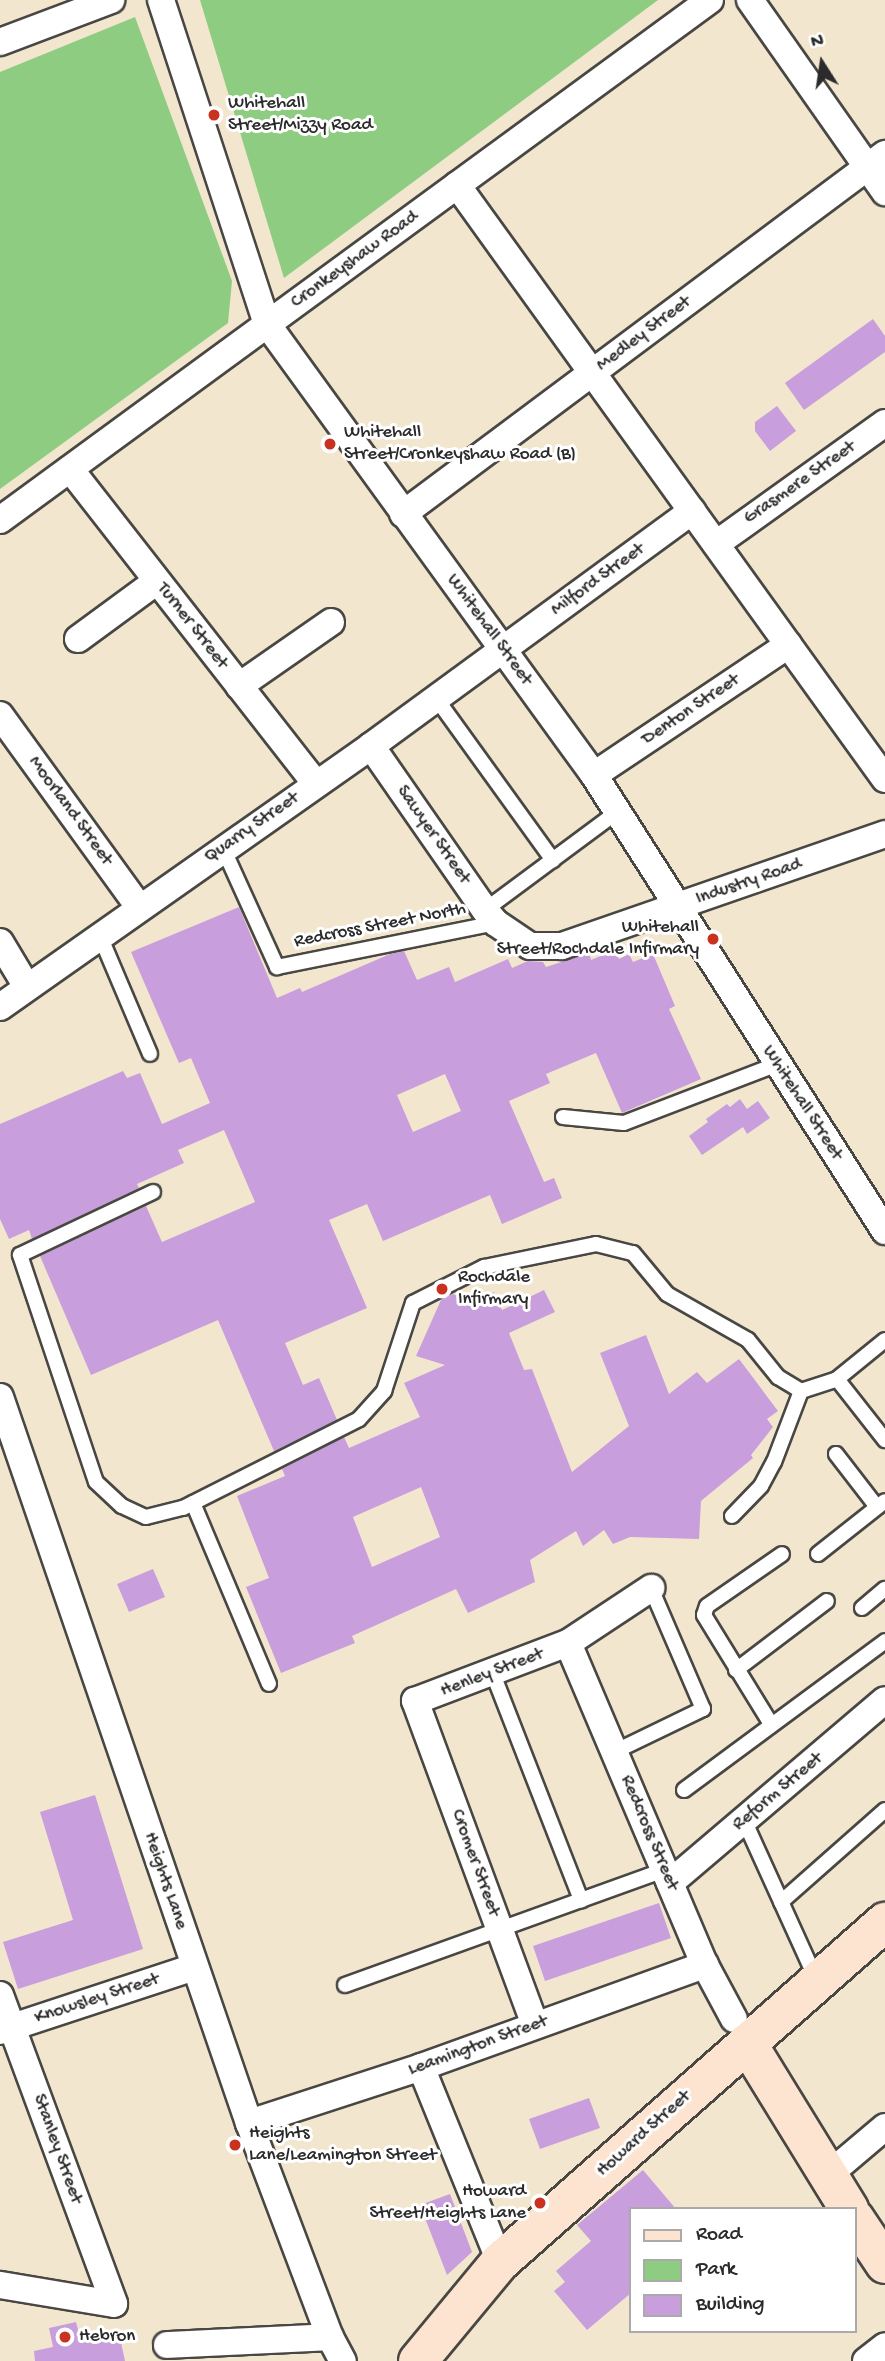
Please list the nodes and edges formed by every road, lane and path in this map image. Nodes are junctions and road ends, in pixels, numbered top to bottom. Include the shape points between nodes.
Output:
1 (111, 0) edge
2 (161, 0) edge
3 (710, 0) edge
4 (750, 0) edge
5 (73, 6) edge
6 (0, 42) edge
7 (876, 160) edge
8 (457, 185) junction
9 (885, 192) edge
10 (267, 324) junction
11 (592, 372) junction
12 (885, 423) edge
13 (70, 469) junction
14 (692, 511) junction
15 (403, 514) junction
16 (0, 520) edge
17 (716, 544) junction
18 (157, 581) junction
19 (331, 622) dead end
20 (78, 639) dead end
21 (788, 645) junction
22 (504, 649) junction
23 (239, 686) junction
24 (436, 698) junction
25 (0, 715) edge
26 (371, 746) junction
27 (882, 771) edge
28 (594, 775) junction
29 (314, 783) junction
30 (617, 812) junction
31 (885, 834) edge
32 (223, 848) junction
33 (553, 860) junction
34 (139, 906) junction
35 (676, 907) junction
36 (491, 916) junction
37 (100, 936) junction
38 (0, 942) edge
39 (27, 987) junction
40 (0, 1007) edge
41 (150, 1055) dead end
42 (778, 1064) junction
43 (563, 1118) dead end
44 (153, 1192) dead end
45 (885, 1231) edge
46 (885, 1340) edge
47 (837, 1379) junction
48 (802, 1391) junction
49 (0, 1397) edge
50 (885, 1440) edge
51 (836, 1454) dead end
52 (193, 1503) junction
53 (881, 1504) edge
54 (732, 1516) dead end
55 (782, 1554) dead end
56 (818, 1554) dead end
57 (651, 1588) joint
58 (885, 1589) edge
59 (827, 1601) dead end
60 (862, 1608) dead end
61 (885, 1641) edge
62 (568, 1643) junction
63 (736, 1670) junction
64 (493, 1674) junction
65 (269, 1685) dead end
66 (885, 1700) edge
67 (415, 1701) joint
68 (771, 1724) junction
69 (614, 1752) junction
70 (684, 1790) dead end
71 (885, 1810) edge
72 (744, 1820) junction
73 (667, 1876) junction
74 (581, 1900) junction
75 (781, 1902) junction
76 (885, 1922) edge
77 (499, 1929) junction
78 (705, 1965) junction
79 (195, 1967) junction
80 (817, 1982) junction
81 (345, 1985) dead end
82 (0, 1995) edge
83 (535, 2025) junction
84 (6, 2029) edge
85 (740, 2031) junction
86 (421, 2067) junction
87 (249, 2123) junction
88 (885, 2127) edge
89 (827, 2176) junction
90 (848, 2207) edge
91 (857, 2222) edge
92 (500, 2262) junction
93 (885, 2263) edge
94 (0, 2285) edge
95 (330, 2337) junction
96 (167, 2345) dead end
97 (885, 2346) edge
98 (342, 2361) edge
99 (418, 2361) edge
100 (866, 2361) edge

1 - 5 street
2 - 10 street, Whitehall Street
3 - 8 street, Cronkeyshaw Road
4 - 7 street
5 - 6 street
7 - 9 street
7 - 11 street, Medley Street
8 - 10 street, Cronkeyshaw Road
8 - 11 street
10 - 13 street, Cronkeyshaw Road
10 - 15 street, Whitehall Street
11 - 14 street
11 - 15 street, Medley Street
12 - 17 street, Grasmere Street
13 - 16 street, Cronkeyshaw Road
13 - 18 street, Turner Street
14 - 17 street
14 - 22 street, Milford Street
15 - 22 street, Whitehall Street
17 - 21 street
18 - 20 street
18 - 23 street, Turner Street
19 - 23 street
21 - 27 street
21 - 28 street, Denton Street
22 - 24 street, Quarry Street
22 - 28 street, Whitehall Street
23 - 29 street, Turner Street
24 - 26 street, Quarry Street
24 - 33 lane
25 - 34 street, Moorland Street
26 - 29 street, Quarry Street
26 - 36 street, Sawyer Street
28 - 30 street, Whitehall Street
29 - 32 street, Quarry Street
30 - 33 lane
30 - 35 street, Whitehall Street
31 - 35 street, Industry Road
32 - 34 street, Quarry Street
32 - 36 lane, Redcross Street North via 276,967
33 - 36 lane
34 - 37 street, Quarry Street
35 - 36 street, Industry Road via 562,946 530,946
35 - 42 street, Whitehall Street
37 - 39 street, Quarry Street
37 - 41 lane
38 - 39 street
39 - 40 street, Quarry Street
42 - 43 lane via 624,1123
42 - 45 street, Whitehall Street
44 - 52 lane via 20,1255 96,1482 122,1506 146,1517
46 - 47 lane
47 - 48 lane
47 - 50 lane
48 - 52 lane via 778,1377 748,1339 667,1294 633,1253 596,1244 484,1267 413,1303 384,1391 359,1419
48 - 54 lane via 761,1486
49 - 79 street, Heights Lane
51 - 53 lane
52 - 65 lane
53 - 56 lane
55 - 63 lane via 707,1606 707,1623
57 - 62 street, Henley Street
57 - 69 lane via 703,1709
58 - 60 lane
59 - 63 lane
61 - 68 lane
62 - 64 street, Henley Street
62 - 69 street, Redcross Street
63 - 68 lane
64 - 67 street, Henley Street
64 - 74 lane
66 - 72 street, Reform Street
67 - 77 street, Cromer Street
68 - 70 lane
69 - 73 street, Redcross Street
71 - 75 lane
72 - 73 street, Reform Street
72 - 75 lane
73 - 74 lane
73 - 78 street, Redcross Street
74 - 77 lane
75 - 80 lane
76 - 80 street, Howard Street
77 - 81 lane
77 - 83 street, Cromer Street
78 - 83 street, Leamington Street
78 - 85 street, Redcross Street
79 - 84 street, Knowsley Street
79 - 87 street, Heights Lane
80 - 85 street, Howard Street
82 - 84 street, Stanley Street
83 - 86 street, Leamington Street
84 - 94 street, Stanley Street via 114,2304
85 - 89 street, Redcross Street
85 - 92 street, Howard Street
86 - 87 street, Leamington Street
86 - 92 street
87 - 95 street, Heights Lane
88 - 89 street
89 - 90 street, Redcross Street
91 - 93 street
92 - 99 street, Howard Street
95 - 96 street
95 - 98 street, Heights Lane
97 - 100 street

